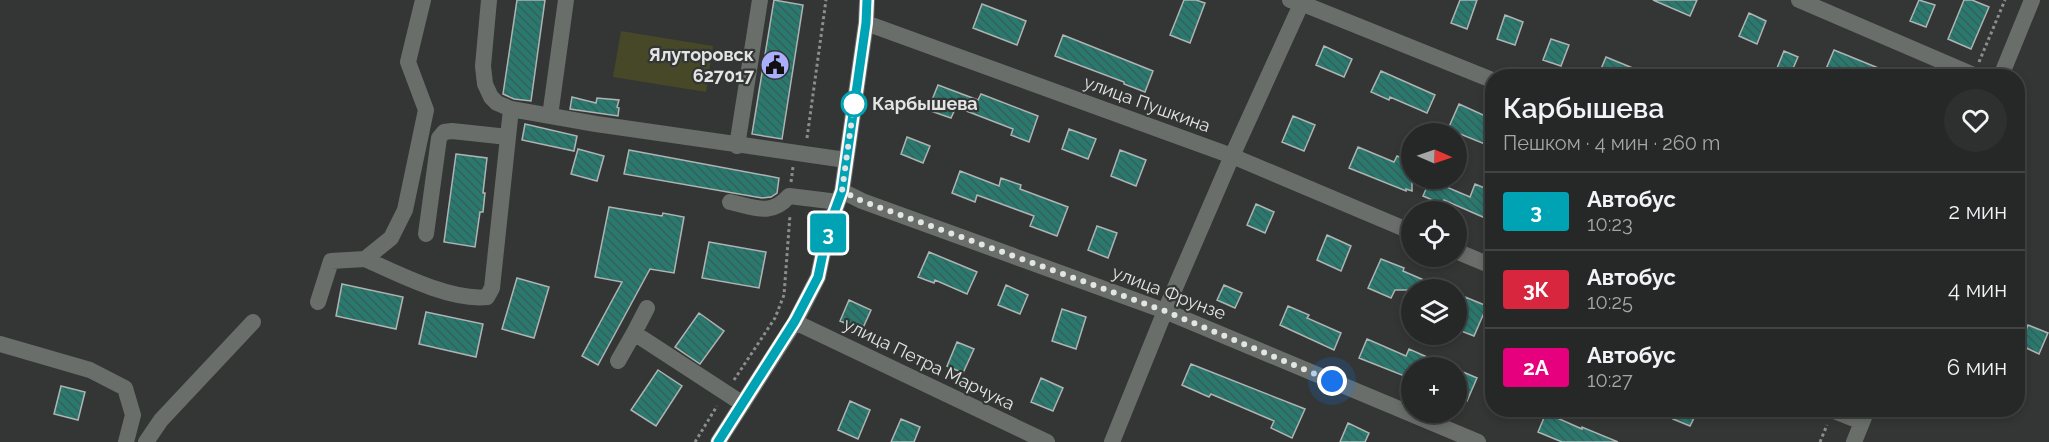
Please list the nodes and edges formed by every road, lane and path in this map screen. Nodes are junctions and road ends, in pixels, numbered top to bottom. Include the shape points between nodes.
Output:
1 (423, 0) edge
2 (489, 0) edge
3 (566, 0) edge
4 (760, 0) edge
5 (826, 0) edge
6 (867, 0) edge
7 (1799, 0) edge
8 (2005, 0) edge
9 (2032, 0) edge
10 (1298, 1) edge
11 (866, 23) junction
12 (1959, 69) edge
13 (1978, 69) edge
14 (2004, 69) edge
15 (1485, 77) edge
16 (511, 109) junction
17 (550, 116) junction
18 (508, 137) junction
19 (737, 146) junction
20 (795, 154) junction
21 (1232, 156) junction
22 (846, 160) junction
23 (789, 196) junction
24 (840, 197) junction
25 (730, 202) dead end
26 (1401, 227) edge
27 (426, 234) dead end
28 (1467, 256) edge
29 (365, 259) junction
30 (1485, 263) edge
31 (318, 302) dead end
32 (647, 308) dead end
33 (1165, 311) junction
34 (795, 321) junction
35 (253, 322) dead end
36 (634, 333) junction
37 (0, 344) edge
38 (618, 361) dead end
39 (725, 392) junction
40 (743, 404) junction
41 (1864, 417) edge
42 (126, 442) edge
43 (146, 442) edge
44 (695, 442) edge
45 (718, 442) edge
46 (1047, 442) edge
47 (1112, 442) edge
48 (1478, 442) edge
49 (1854, 442) edge

1 - 29 street via 408,62 426,110 405,210 391,238
2 - 16 street via 485,84 497,104
3 - 17 street
4 - 19 street
5 - 20 path via 807,137
6 - 11 street
7 - 12 street
8 - 13 path
9 - 14 street
10 - 15 street
10 - 21 street
11 - 21 street, улица Пушкина
11 - 22 street
16 - 17 street
16 - 18 street
17 - 19 street
18 - 27 street via 444,132 439,138
18 - 29 street via 492,288 487,297 435,289
19 - 20 street
20 - 22 street
20 - 23 path
21 - 26 street, улица Пушкина
21 - 33 street
22 - 24 street
23 - 24 street, улица Фрунзе
23 - 25 street via 771,210
23 - 39 path via 791,223 784,295 775,318
24 - 33 street, улица Фрунзе via 862,201
24 - 34 street via 828,229 818,277
28 - 30 street
29 - 31 street via 331,261
32 - 36 street
33 - 47 street
33 - 48 street, улица Фрунзе
34 - 40 street
34 - 46 street, улица Петра Марчука
35 - 43 street via 161,420
36 - 38 street
36 - 39 street
37 - 42 street via 90,370 125,388 133,415
39 - 40 street
39 - 44 path
40 - 45 street
41 - 49 street

